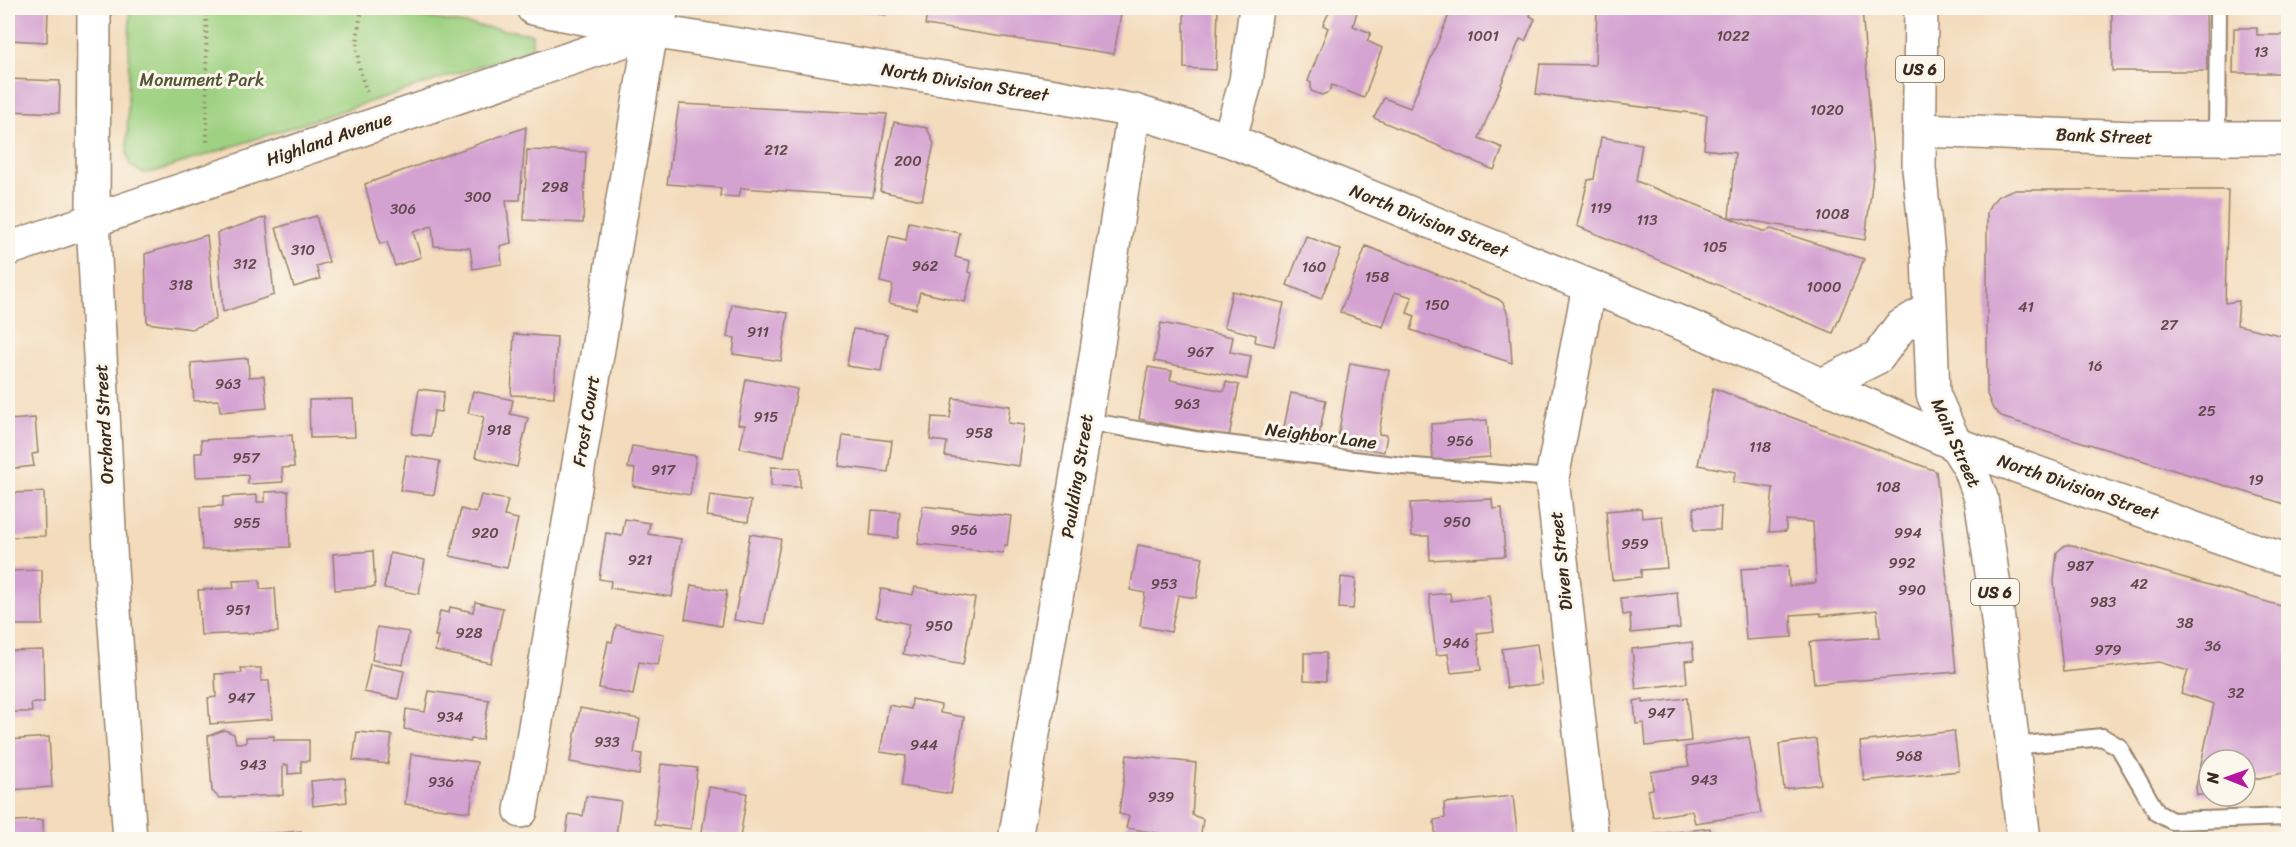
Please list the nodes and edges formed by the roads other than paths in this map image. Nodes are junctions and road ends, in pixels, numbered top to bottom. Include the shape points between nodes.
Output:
1 (94, 8) edge
2 (533, 8) edge
3 (1256, 8) edge
4 (1921, 8) edge
5 (2218, 8) edge
6 (657, 19) edge
7 (1134, 111) junction
8 (1919, 130) junction
9 (2217, 138) junction
10 (2289, 138) edge
11 (1229, 140) junction
12 (93, 220) junction
13 (8, 249) edge
14 (1590, 286) junction
15 (1929, 309) junction
16 (1822, 385) junction
17 (1086, 421) junction
18 (1955, 444) junction
19 (1552, 478) junction
20 (2289, 560) edge
21 (2014, 746) junction
22 (521, 811) dead end
23 (2289, 817) edge
24 (130, 840) edge
25 (1015, 840) edge
26 (1592, 840) edge
27 (2024, 840) edge

1 - 12 street, Orchard Street
2 - 6 street, North Division Street
3 - 11 street via 1246,81
4 - 8 street, Main Street / US 6
5 - 9 lane
6 - 7 street, North Division Street
6 - 12 street, Highland Avenue
6 - 22 street, Frost Court
7 - 11 street, North Division Street
7 - 17 street, Paulding Street
8 - 9 street, Bank Street
8 - 15 street, Main Street / US 6
9 - 10 street, Bank Street
11 - 14 street, North Division Street
12 - 13 street, Highland Avenue
12 - 24 street, Orchard Street
14 - 16 street, North Division Street
14 - 19 street, Diven Street
15 - 16 street via 1900,327 1878,357
15 - 18 street, Main Street / US 6 via 1933,394
16 - 18 street, North Division Street
17 - 19 lane, Neighbor Lane via 1194,440 1402,466
17 - 25 street, Paulding Street
18 - 20 street, North Division Street
18 - 21 street, Main Street / US 6 via 1970,468 1981,498
19 - 26 street, Diven Street
21 - 23 lane via 2102,736 2119,747 2157,813 2172,820
21 - 27 street, Main Street / US 6

